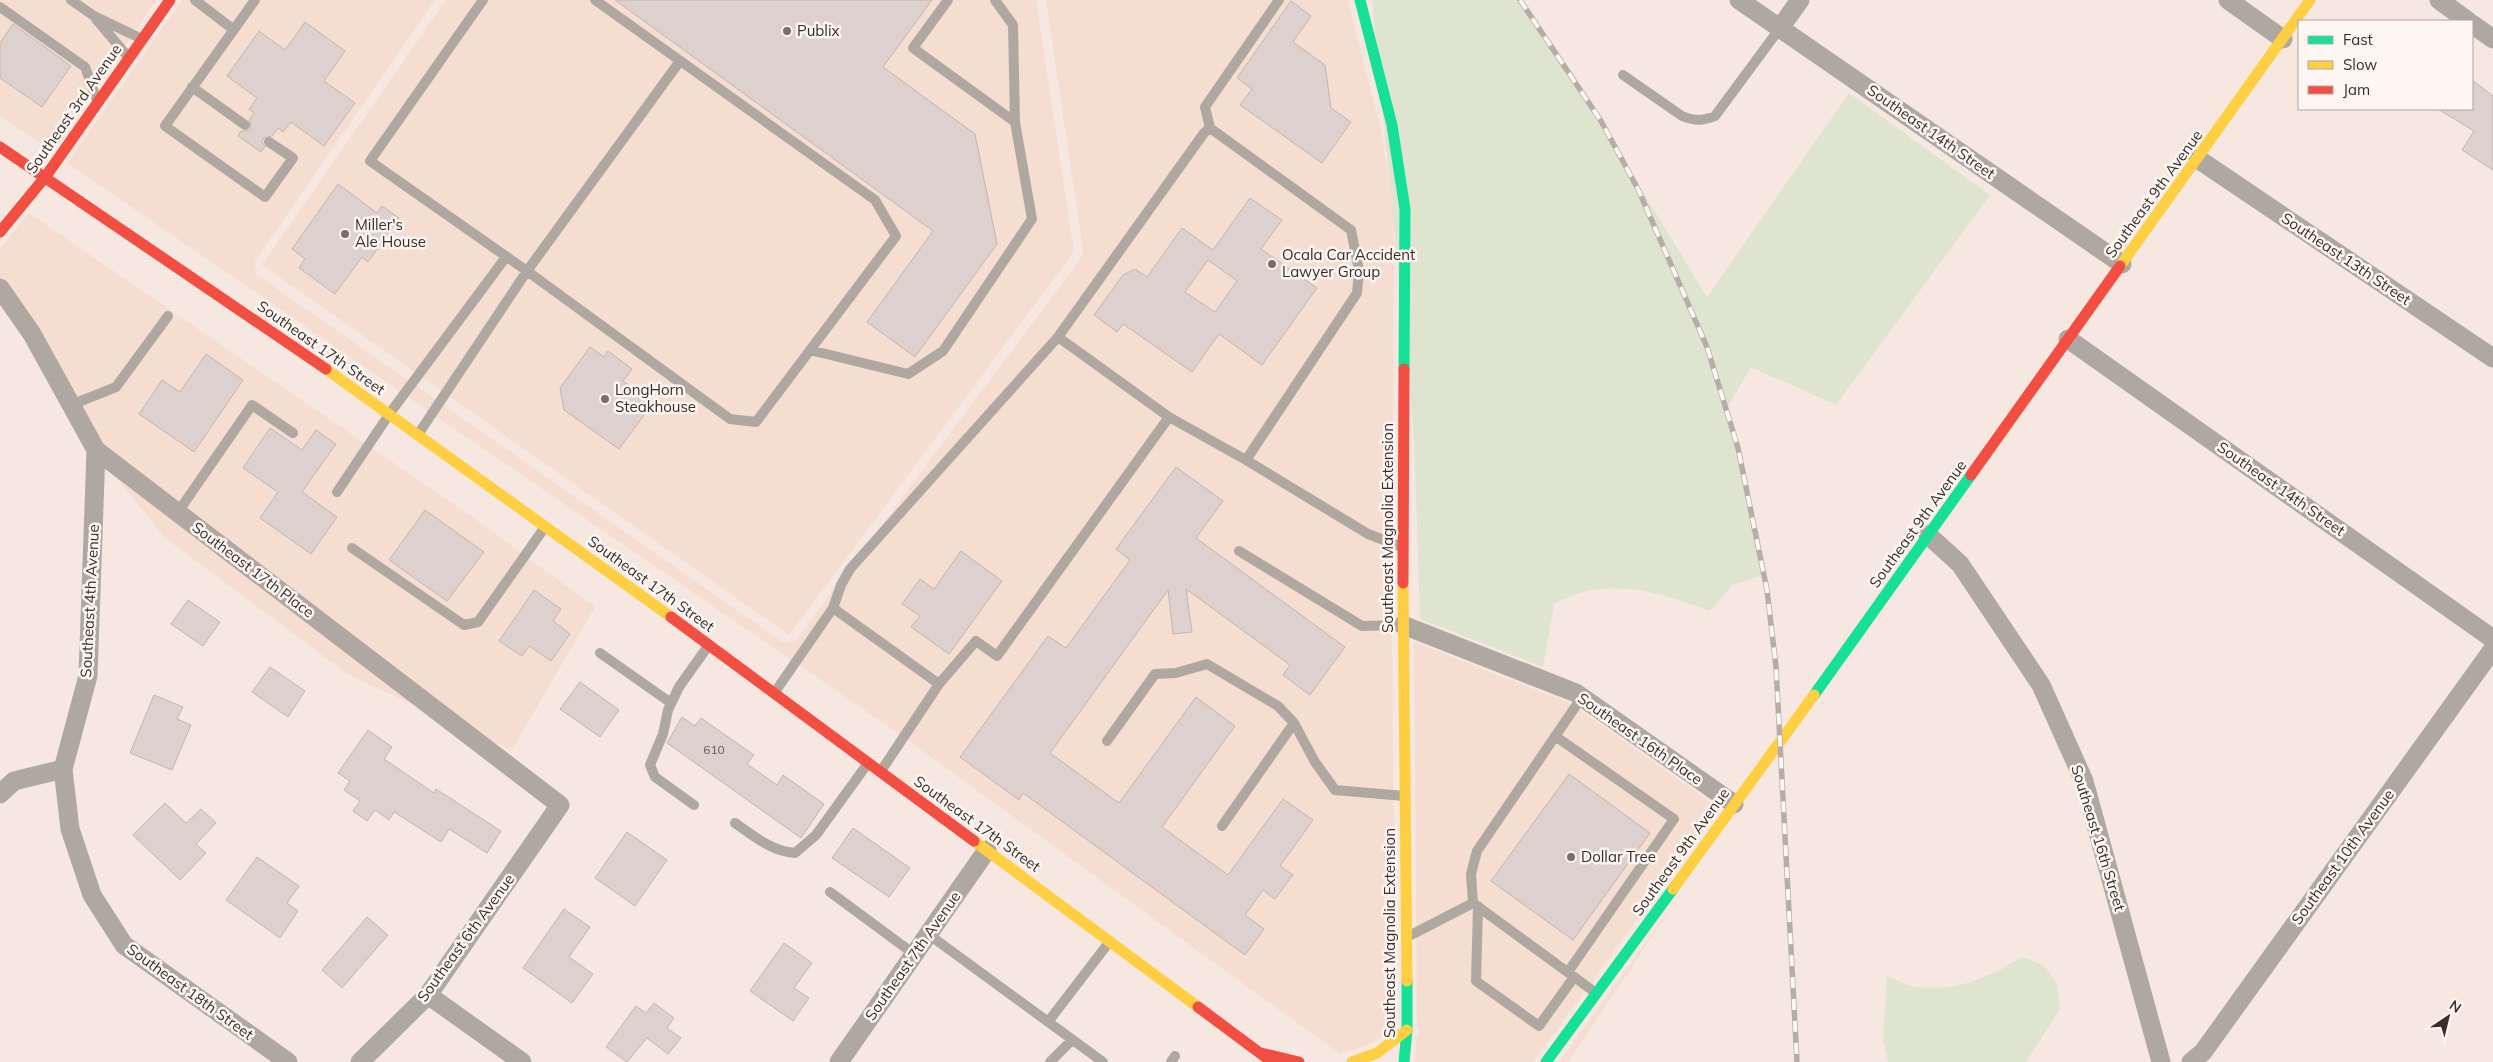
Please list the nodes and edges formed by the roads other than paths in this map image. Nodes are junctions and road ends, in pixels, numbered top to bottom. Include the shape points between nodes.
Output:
1 (71, 0) edge
2 (170, 0) edge
3 (194, 0) edge
4 (255, 0) edge
5 (483, 0) edge
6 (595, 0) edge
7 (948, 0) edge
8 (995, 0) edge
9 (1279, 0) edge
10 (1360, 0) edge
11 (1739, 0) edge
12 (1800, 0) edge
13 (2228, 0) edge
14 (2310, 0) edge
15 (2438, 0) edge
16 (0, 7) edge
17 (94, 16) junction
18 (2467, 20) edge
19 (2473, 25) edge
20 (1780, 28) junction
21 (234, 30) junction
22 (142, 39) junction
23 (2283, 39) junction
24 (2493, 39) edge
25 (129, 58) junction
26 (680, 61) junction
27 (1624, 75) dead end
28 (192, 86) junction
29 (98, 102) junction
30 (1015, 122) junction
31 (246, 125) dead end
32 (1210, 128) junction
33 (269, 142) dead end
34 (0, 147) edge
35 (2198, 159) junction
36 (46, 176) junction
37 (0, 232) edge
38 (506, 256) junction
39 (2122, 264) junction
40 (527, 271) junction
41 (0, 288) edge
42 (168, 316) dead end
43 (1058, 337) junction
44 (2068, 339) junction
45 (810, 350) junction
46 (2493, 358) edge
47 (71, 404) junction
48 (390, 413) junction
49 (1170, 417) junction
50 (293, 433) dead end
51 (419, 434) junction
52 (96, 450) junction
53 (1246, 460) junction
54 (337, 492) dead end
55 (178, 512) junction
56 (546, 526) junction
57 (1928, 535) junction
58 (352, 548) dead end
59 (1403, 548) junction
60 (1239, 551) dead end
61 (833, 608) junction
62 (1403, 625) junction
63 (2493, 638) edge
64 (708, 645) junction
65 (2493, 649) edge
66 (600, 653) dead end
67 (939, 684) junction
68 (774, 693) junction
69 (1582, 697) junction
70 (671, 703) junction
71 (1294, 723) junction
72 (1555, 736) junction
73 (1107, 741) dead end
74 (869, 763) junction
75 (63, 769) junction
76 (881, 772) junction
77 (0, 794) edge
78 (1405, 796) junction
79 (1734, 804) junction
80 (560, 805) joint
81 (694, 805) dead end
82 (735, 823) dead end
83 (1222, 826) dead end
84 (987, 850) junction
85 (830, 892) dead end
86 (1476, 905) junction
87 (928, 934) junction
88 (1406, 937) junction
89 (1111, 941) junction
90 (914, 954) junction
91 (1570, 974) junction
92 (1596, 993) junction
93 (428, 995) junction
94 (1048, 1022) junction
95 (1407, 1030) junction
96 (1072, 1040) junction
97 (1261, 1053) junction
98 (288, 1062) edge
99 (360, 1062) edge
100 (522, 1062) edge
101 (840, 1062) edge
102 (1050, 1062) edge
103 (1103, 1062) edge
104 (1272, 1062) edge
105 (1299, 1062) edge
106 (1352, 1062) edge
107 (1404, 1062) edge
108 (1546, 1062) edge
109 (2161, 1062) edge
110 (2191, 1062) edge

1 - 17 lane
2 - 22 main road, Southeast 3rd Avenue
3 - 21 lane
4 - 21 lane
5 - 38 lane via 370,161
6 - 26 lane
7 - 30 lane via 913,48
8 - 30 lane via 1013,26
9 - 32 lane via 1205,107
10 - 59 main road, Southeast Magnolia Extension via 1392,125 1405,209
11 - 20 street, Southeast 14th Street
12 - 20 street
13 - 23 street
14 - 23 main road, Southeast 9th Avenue
15 - 18 street
16 - 29 lane via 85,67
17 - 22 lane
17 - 25 lane
19 - 24 street
20 - 27 lane via 1715,116 1709,118 1693,120 1682,116
20 - 39 street, Southeast 14th Street
21 - 28 lane
22 - 25 main road, Southeast 3rd Avenue
23 - 35 main road, Southeast 9th Avenue
25 - 29 main road, Southeast 3rd Avenue
26 - 40 lane
26 - 45 lane via 875,200 896,236
28 - 31 lane
28 - 33 lane via 165,126 266,197 293,158
29 - 36 main road, Southeast 3rd Avenue
30 - 45 lane via 1032,219 943,351 908,374
32 - 43 lane
32 - 53 lane via 1351,230 1360,270 1357,293
34 - 36 main road, Southeast 17th Street
35 - 39 main road, Southeast 9th Avenue
35 - 46 street, Southeast 13th Street
36 - 37 main road, Southeast 3rd Avenue
36 - 48 main road, Southeast 17th Street
38 - 40 lane
38 - 48 lane
39 - 44 main road, Southeast 9th Avenue
40 - 45 lane via 730,419 756,422
40 - 51 lane
41 - 47 street, Southeast 17th Place via 32,334
42 - 47 lane via 116,387
43 - 49 lane
43 - 61 lane via 850,568 840,585
44 - 57 main road, Southeast 9th Avenue
44 - 63 street, Southeast 14th Street
47 - 52 street, Southeast 17th Place
48 - 51 main road, Southeast 17th Street
48 - 54 lane
49 - 53 lane
49 - 67 lane via 997,656 976,641
50 - 55 lane via 252,405
51 - 56 main road, Southeast 17th Street
52 - 55 street, Southeast 17th Place
52 - 75 street, Southeast 4th Avenue via 88,676
53 - 59 lane via 1368,534
55 - 80 street, Southeast 17th Place
56 - 58 lane via 478,622 464,625
56 - 64 main road, Southeast 17th Street
57 - 79 main road, Southeast 9th Avenue
57 - 109 street, Southeast 16th Street via 1960,564 2041,685 2084,781
59 - 62 main road, Southeast Magnolia Extension
60 - 62 lane via 1362,626
61 - 67 lane
61 - 68 lane
62 - 69 street, Southeast 16th Place
62 - 78 main road, Southeast Magnolia Extension
64 - 68 main road, Southeast 17th Street
64 - 70 lane
65 - 110 street, Southeast 10th Avenue via 2203,1052
66 - 70 lane
67 - 76 lane
68 - 74 main road, Southeast 17th Street
69 - 72 lane
69 - 79 street, Southeast 16th Place
70 - 81 lane via 650,765 655,777
71 - 73 lane via 1278,706 1207,664 1176,673 1155,674
71 - 78 lane via 1335,790
71 - 83 lane
72 - 86 lane via 1477,851 1471,874
72 - 91 lane via 1674,819
74 - 76 main road, Southeast 17th Street
74 - 82 lane via 816,835 794,853 765,844
75 - 77 street via 14,781
75 - 98 street, Southeast 18th Street via 70,829 92,895 124,945
76 - 84 main road, Southeast 17th Street
78 - 88 main road, Southeast Magnolia Extension
79 - 92 main road, Southeast 9th Avenue
80 - 93 street, Southeast 6th Avenue
84 - 87 street, Southeast 7th Avenue
84 - 89 main road, Southeast 17th Street
85 - 90 lane
86 - 88 lane
86 - 91 lane
86 - 91 lane via 1476,982 1539,1026
87 - 90 street, Southeast 7th Avenue
87 - 94 lane
88 - 95 main road, Southeast Magnolia Extension
89 - 94 lane
89 - 97 main road, Southeast 17th Street
90 - 101 street, Southeast 7th Avenue
91 - 92 lane
92 - 108 main road, Southeast 9th Avenue
93 - 99 street, Southeast 6th Avenue
93 - 100 street
94 - 96 lane
95 - 106 main road via 1377,1052
95 - 107 main road, Southeast Magnolia Extension
96 - 102 lane
96 - 103 lane
97 - 104 main road, Southeast 17th Street
97 - 105 main road

